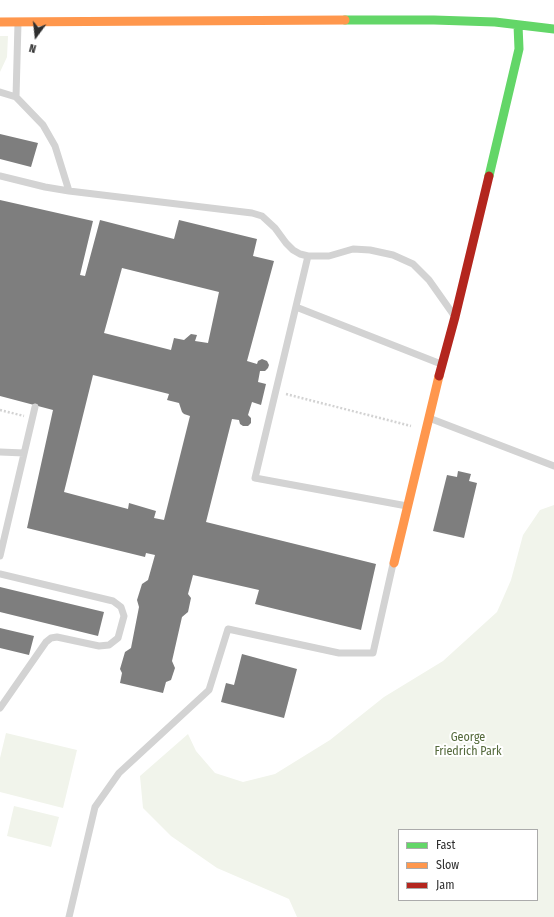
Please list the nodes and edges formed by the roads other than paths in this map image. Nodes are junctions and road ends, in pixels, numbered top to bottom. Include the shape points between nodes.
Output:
1 (0, 22) edge
2 (18, 22) junction
3 (518, 25) junction
4 (554, 29) edge
5 (0, 92) edge
6 (16, 97) junction
7 (0, 176) edge
8 (69, 191) junction
9 (308, 256) junction
10 (296, 307) junction
11 (455, 317) junction
12 (442, 364) junction
13 (35, 407) dead end
14 (429, 418) junction
15 (0, 452) edge
16 (24, 453) junction
17 (554, 466) edge
18 (408, 506) junction
19 (0, 556) edge
20 (394, 563) joint
21 (0, 574) edge
22 (0, 708) edge
23 (69, 917) edge

1 - 2 street
2 - 3 street via 434,20
2 - 6 lane
3 - 4 street
3 - 11 street via 519,49
5 - 6 lane
6 - 8 lane via 43,125 55,146
7 - 8 lane
8 - 9 lane via 252,213 262,216 293,250
9 - 10 lane
9 - 11 lane via 329,256 353,249 393,256 412,264 429,280
10 - 12 lane
10 - 18 lane via 255,478
11 - 12 street
12 - 14 street
13 - 16 lane
14 - 17 lane
14 - 18 street
15 - 16 lane
16 - 19 lane
18 - 20 street
20 - 23 lane via 372,653 339,653 228,629 209,690 119,773 95,808
21 - 22 lane via 113,601 122,607 124,616 118,638 109,645 99,646 51,638

